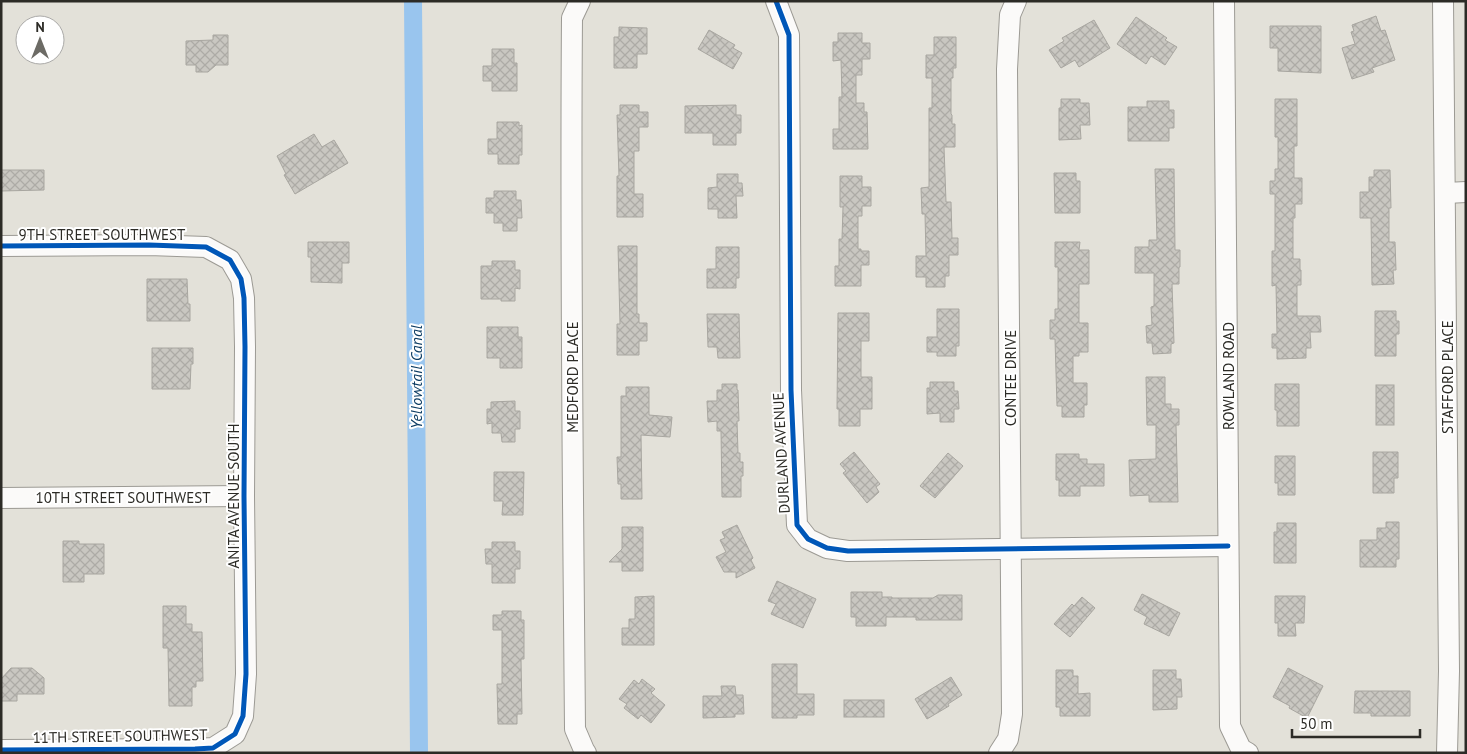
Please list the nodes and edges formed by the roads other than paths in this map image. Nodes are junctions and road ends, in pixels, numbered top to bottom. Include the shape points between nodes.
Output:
1 (580, 1) edge
2 (776, 1) edge
3 (1016, 1) edge
4 (1224, 1) edge
5 (1443, 1) edge
6 (1456, 193) edge
7 (1, 246) edge
8 (230, 260) joint
9 (244, 496) junction
10 (1, 498) edge
11 (1228, 546) junction
12 (1457, 547) edge
13 (1011, 549) junction
14 (235, 734) joint
15 (1, 750) edge
16 (1244, 751) edge
17 (586, 753) edge
18 (999, 753) edge
19 (1448, 753) edge

1 - 17 street, MEDFORD PLACE via 572,18 571,383 575,729
2 - 13 street, DURLAND AVENUE via 789,35 791,390 797,525 808,539 827,548 848,551
3 - 13 street, CONTEE DRIVE via 1010,15 1007,68
4 - 11 street, ROWLAND ROAD
5 - 6 street, STAFFORD PLACE
6 - 12 street, STAFFORD PLACE
7 - 8 street, 9TH STREET SOUTHWEST via 206,247
8 - 9 street, ANITA AVENUE SOUTH via 241,279 244,298
9 - 10 street, 10TH STREET SOUTHWEST
9 - 14 street, ANITA AVENUE SOUTH via 246,674 243,716
11 - 13 street, DURLAND AVENUE
11 - 16 street, ROWLAND ROAD via 1230,726
12 - 19 street, STAFFORD PLACE via 1449,671
13 - 18 street, CONTEE DRIVE via 1012,714 1008,738
14 - 15 street, 11TH STREET SOUTHWEST via 213,748

